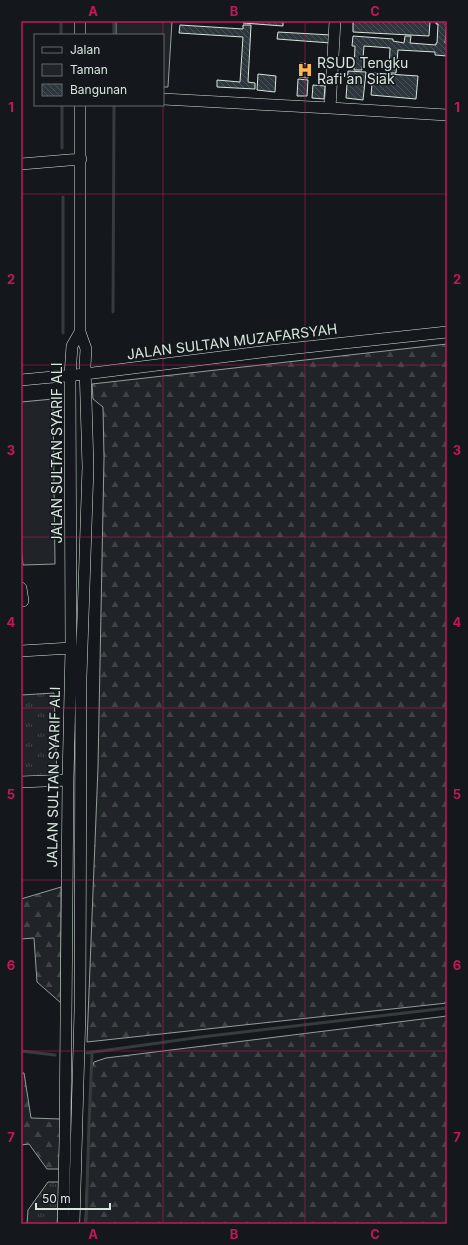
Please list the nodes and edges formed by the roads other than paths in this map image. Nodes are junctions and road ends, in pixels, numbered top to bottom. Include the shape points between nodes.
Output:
1 (80, 21) edge
2 (335, 21) edge
3 (80, 34) edge
4 (164, 99) edge
5 (80, 106) edge
6 (330, 108) junction
7 (447, 115) edge
8 (81, 159) junction
9 (21, 164) edge
10 (80, 332) junction
11 (447, 332) edge
12 (85, 374) junction
13 (70, 375) junction
14 (21, 380) edge
15 (21, 588) edge
16 (23, 601) dead end
17 (70, 648) junction
18 (21, 651) edge
19 (68, 780) junction
20 (21, 782) edge
21 (66, 1022) junction
22 (80, 1022) junction
23 (63, 1224) edge
24 (74, 1224) edge

1 - 3 street
2 - 6 street
4 - 6 street
5 - 8 street, JALAN SULTAN SYARIF ALI
6 - 7 street
8 - 9 street
8 - 10 street, JALAN SULTAN SYARIF ALI
10 - 12 street, JALAN SULTAN SYARIF ALI via 86,349
10 - 13 street, JALAN SULTAN SYARIF ALI via 72,346
11 - 12 street, JALAN SULTAN MUZAFARSYAH
12 - 13 street, JALAN SULTAN MUZAFARSYAH
12 - 22 street, JALAN SULTAN SYARIF ALI via 88,467 81,677
13 - 14 street, JALAN SULTAN MUZAFARSYAH
13 - 17 street, JALAN SULTAN SYARIF ALI
15 - 16 street
17 - 18 street
17 - 19 street, JALAN SULTAN SYARIF ALI
19 - 20 street
19 - 21 street, JALAN SULTAN SYARIF ALI
21 - 22 street
21 - 23 street, JALAN SULTAN SYARIF ALI
22 - 24 street, JALAN SULTAN SYARIF ALI

